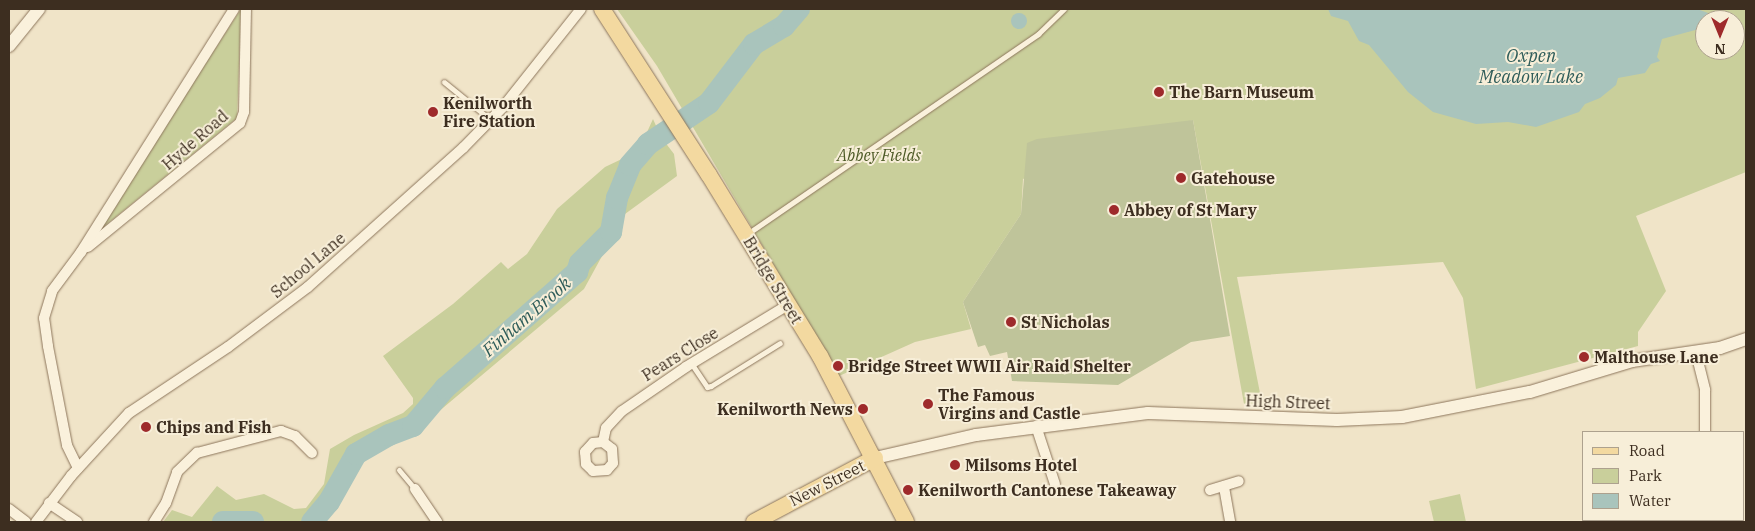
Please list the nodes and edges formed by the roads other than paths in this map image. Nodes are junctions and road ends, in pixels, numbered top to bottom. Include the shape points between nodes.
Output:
1 (39, 9) edge
2 (234, 9) edge
3 (246, 9) edge
4 (581, 9) edge
5 (602, 9) edge
6 (1064, 9) edge
7 (9, 46) edge
8 (444, 82) dead end
9 (491, 120) junction
10 (753, 230) dead end
11 (82, 252) junction
12 (788, 305) junction
13 (1746, 339) edge
14 (780, 343) dead end
15 (1696, 353) junction
16 (691, 363) junction
17 (1036, 426) junction
18 (1705, 431) edge
19 (603, 442) dead end
20 (312, 453) dead end
21 (875, 458) junction
22 (78, 468) junction
23 (399, 470) dead end
24 (1239, 481) dead end
25 (1055, 484) dead end
26 (1224, 487) junction
27 (415, 489) joint
28 (1210, 490) dead end
29 (50, 504) junction
30 (9, 509) edge
31 (435, 518) edge
32 (26, 522) edge
33 (36, 522) edge
34 (77, 522) edge
35 (154, 522) edge
36 (426, 522) edge
37 (754, 522) edge
38 (906, 522) edge
39 (1230, 522) edge

1 - 7 street
2 - 11 street, Hyde Road
3 - 11 street, Hyde Road via 244,112 240,123
4 - 9 street, School Lane
5 - 12 main road, Bridge Street via 666,105
6 - 10 lane via 1038,34
8 - 9 lane
9 - 22 street, School Lane via 313,283 228,348 129,414
11 - 22 street, Hyde Road via 52,291 44,318 67,445
12 - 16 street, Pears Close
12 - 21 main road, Bridge Street
13 - 15 street, High Street
14 - 16 lane via 707,387
15 - 17 street, High Street via 1632,361 1530,392 1402,417 1337,420 1148,413
15 - 18 street via 1705,390
16 - 19 street, Pears Close via 622,410 606,428
17 - 21 street, High Street via 912,448
17 - 25 street
20 - 35 street via 295,436 281,431 197,453 177,472 166,503
21 - 37 main road, New Street
21 - 38 main road, Bridge Street
22 - 29 street, School Lane
23 - 27 lane
24 - 26 street
26 - 28 street
26 - 39 street
27 - 31 street
29 - 33 street, School Lane
29 - 34 street
30 - 32 street
31 - 36 street

